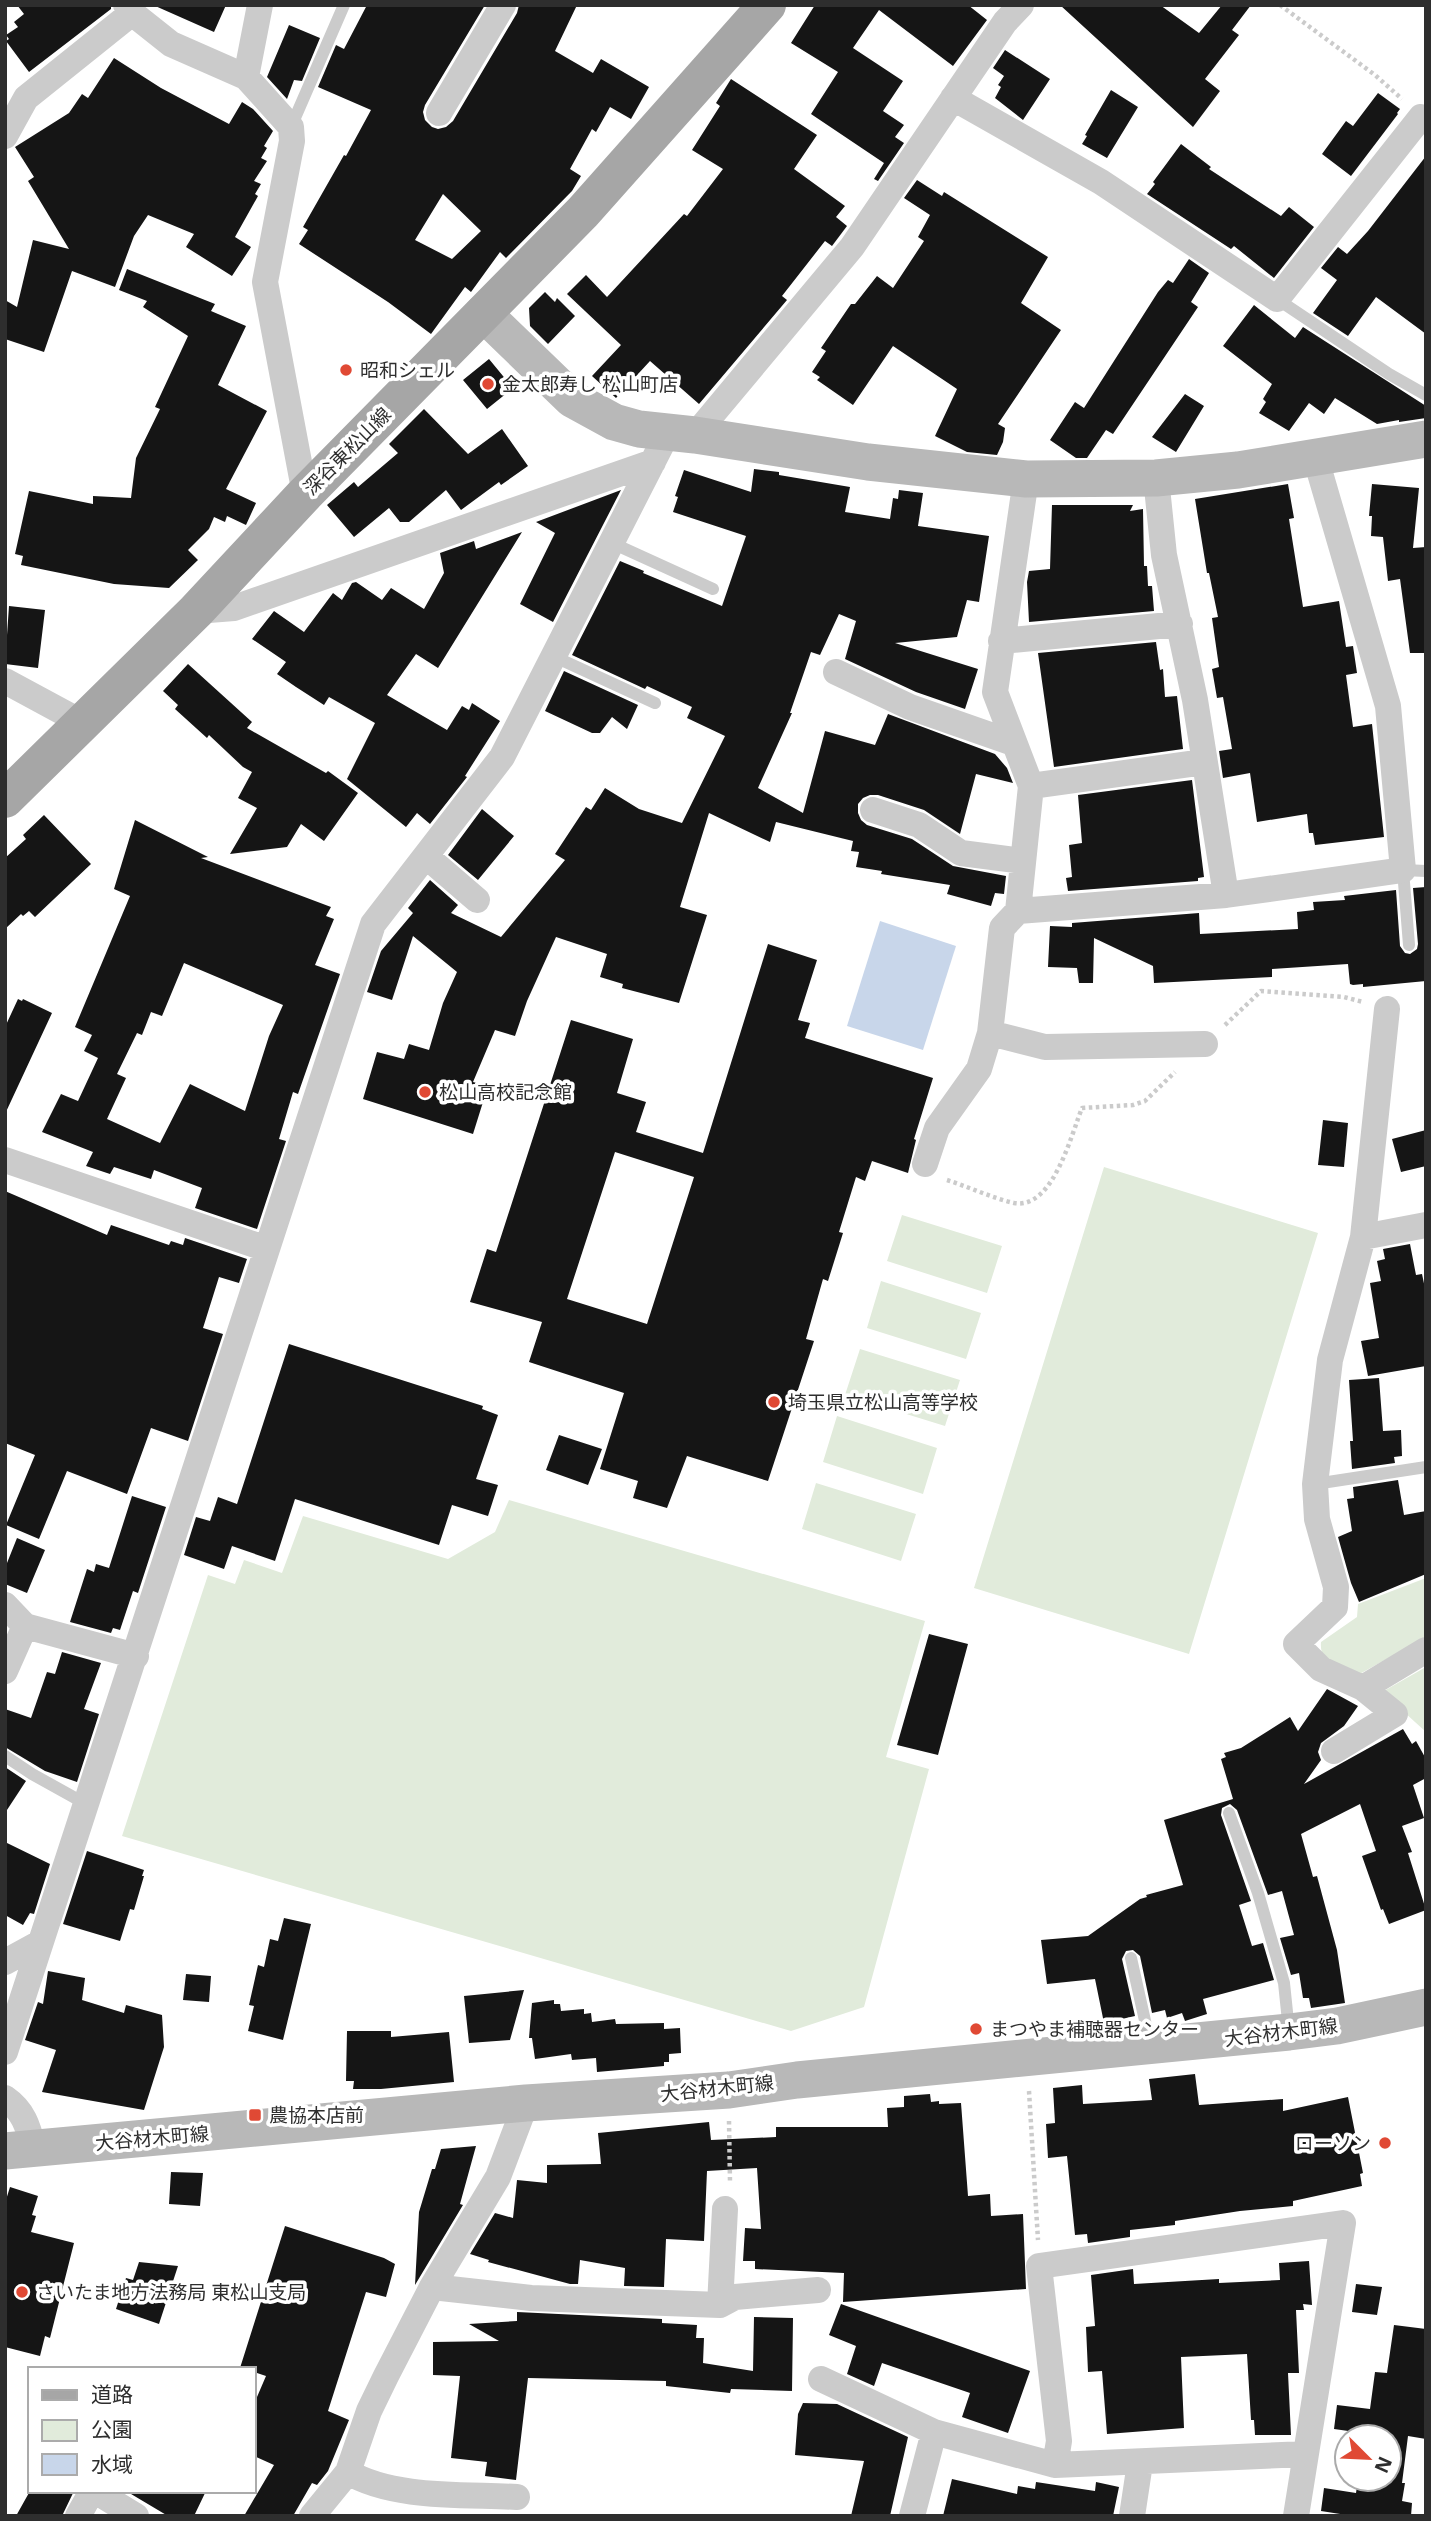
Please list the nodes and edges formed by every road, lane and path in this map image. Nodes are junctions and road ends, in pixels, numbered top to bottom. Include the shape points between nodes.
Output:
1 (260, 5) edge
2 (344, 5) edge
3 (503, 5) edge
4 (767, 5) edge
5 (1021, 5) edge
6 (1280, 5) edge
7 (129, 9) edge
8 (246, 77) junction
9 (953, 98) junction
10 (439, 113) dead end
11 (1421, 117) joint
12 (291, 127) junction
13 (5, 136) edge
14 (1277, 299) junction
15 (483, 313) junction
16 (1426, 395) edge
17 (1426, 439) edge
18 (672, 443) junction
19 (1315, 456) junction
20 (1156, 478) junction
21 (1026, 479) junction
22 (305, 494) junction
23 (612, 542) junction
24 (713, 589) dead end
25 (196, 611) junction
26 (1180, 624) junction
27 (1001, 641) junction
28 (555, 657) junction
29 (836, 672) dead end
30 (5, 681) edge
31 (654, 703) dead end
32 (81, 722) junction
33 (1013, 743) junction
34 (1203, 762) junction
35 (1031, 786) junction
36 (5, 799) edge
37 (873, 810) dead end
38 (427, 857) junction
39 (1022, 862) junction
40 (1414, 870) edge
41 (1226, 895) junction
42 (477, 900) dead end
43 (1017, 911) junction
44 (1409, 945) dead end
45 (1387, 1009) dead end
46 (990, 1032) junction
47 (1205, 1044) dead end
48 (5, 1160) edge
49 (925, 1164) joint
50 (1051, 1184) dead end
51 (1426, 1225) edge
52 (1363, 1237) junction
53 (267, 1249) junction
54 (1426, 1467) edge
55 (1315, 1484) junction
56 (5, 1605) edge
57 (25, 1626) junction
58 (1426, 1650) edge
59 (136, 1656) junction
60 (5, 1671) edge
61 (1363, 1688) junction
62 (1334, 1751) dead end
63 (5, 1756) edge
64 (86, 1804) junction
65 (1229, 1813) dead end
66 (40, 1943) junction
67 (1131, 1958) dead end
68 (5, 1962) edge
69 (1426, 2007) edge
70 (1289, 2032) junction
71 (1151, 2046) junction
72 (5, 2052) edge
73 (1027, 2059) junction
74 (729, 2090) junction
75 (5, 2098) edge
76 (526, 2103) junction
77 (19, 2150) edge
78 (725, 2209) joint
79 (1039, 2266) junction
80 (432, 2287) junction
81 (818, 2290) dead end
82 (720, 2305) junction
83 (821, 2379) dead end
84 (934, 2432) junction
85 (1306, 2454) junction
86 (1140, 2463) junction
87 (1055, 2465) junction
88 (348, 2472) junction
89 (93, 2493) edge
90 (97, 2493) edge
91 (517, 2497) dead end
92 (79, 2516) edge
93 (136, 2516) edge
94 (312, 2516) edge
95 (912, 2516) edge
96 (1132, 2516) edge
97 (1296, 2516) edge

1 - 8 street
2 - 12 lane
3 - 10 street
4 - 15 main road, 深谷東松山線 via 583,212
5 - 9 street
6 - 11 path via 1375,75
7 - 8 street via 171,44
7 - 13 street via 26,98
8 - 12 street
9 - 14 street via 1101,182
9 - 18 street via 852,247
11 - 14 street
12 - 22 street via 265,282
14 - 16 lane
15 - 18 main road via 572,399 614,422
15 - 22 main road, 深谷東松山線
17 - 19 main road
18 - 21 main road
18 - 23 street
18 - 25 street via 234,608
19 - 20 main road
19 - 40 street via 1388,706
20 - 21 main road
20 - 26 street via 1164,555
21 - 27 street
22 - 25 main road, 深谷東松山線
23 - 24 lane
23 - 28 street
25 - 32 main road, 深谷東松山線
26 - 27 street
26 - 34 street
27 - 33 street via 995,692
28 - 31 lane
28 - 38 street via 502,757
29 - 33 street via 910,707
30 - 32 street
32 - 36 main road, 深谷東松山線
33 - 35 street
34 - 35 street
34 - 41 street
35 - 39 street
37 - 39 street via 919,825 961,853
38 - 42 street
38 - 53 street via 373,924
39 - 43 street
40 - 41 street
40 - 44 lane
41 - 43 street
43 - 46 street via 1002,928
45 - 52 street
46 - 47 street via 1045,1047
46 - 49 street via 979,1069 937,1129
48 - 53 street
49 - 50 path via 936,1176 1017,1203 1036,1200
51 - 52 street
52 - 55 street via 1330,1360
53 - 59 street
54 - 55 lane
55 - 61 street via 1317,1520 1336,1587 1335,1607 1296,1644 1321,1669
56 - 57 street
57 - 59 street
57 - 60 street
58 - 61 street
59 - 64 street
61 - 62 street via 1395,1714
63 - 64 lane
64 - 66 street
65 - 70 lane via 1284,1983
66 - 68 street
66 - 72 street
67 - 71 lane
69 - 70 main road, 大谷材木町線
70 - 71 main road, 大谷材木町線
71 - 73 main road, 大谷材木町線
73 - 74 main road, 大谷材木町線
73 - 79 path
74 - 76 main road, 大谷材木町線
74 - 78 path via 730,2202
75 - 77 street via 16,2105 27,2123
76 - 77 main road, 大谷材木町線
76 - 80 street via 498,2177
78 - 82 street
79 - 85 street via 1343,2222
79 - 87 street via 1059,2441
80 - 82 street via 531,2298
80 - 88 street via 369,2411
81 - 82 street via 735,2297
83 - 84 street
84 - 87 street
84 - 95 street
85 - 86 street
85 - 97 street
86 - 87 street
86 - 96 street
88 - 91 street via 363,2481 414,2491
88 - 94 street
89 - 92 street
90 - 93 street

